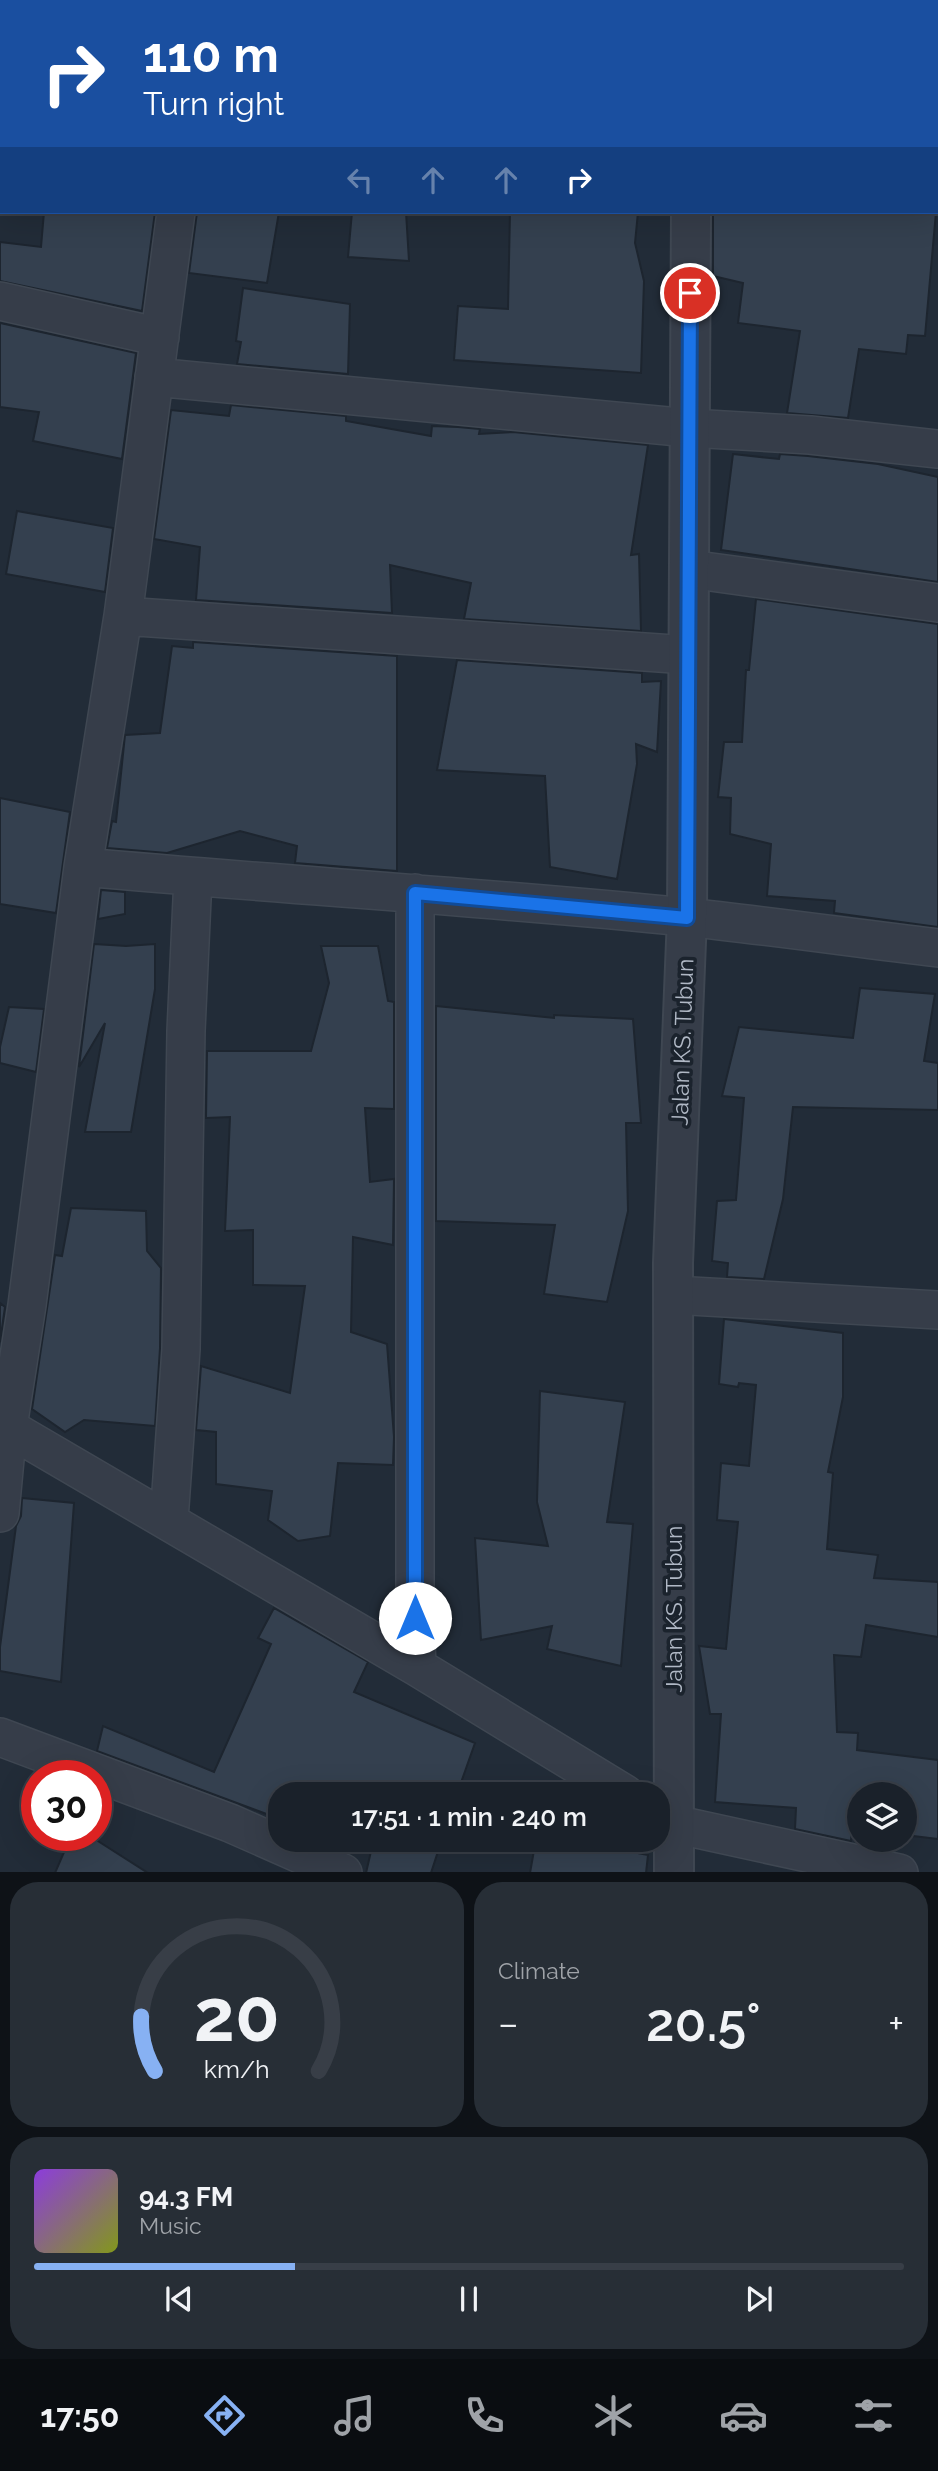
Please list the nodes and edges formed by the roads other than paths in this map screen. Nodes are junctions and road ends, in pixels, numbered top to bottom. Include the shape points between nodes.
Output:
1 (176, 214) edge
2 (691, 214) edge
3 (0, 301) edge
4 (160, 337) junction
5 (153, 377) junction
6 (690, 428) junction
7 (938, 449) edge
8 (689, 569) junction
9 (938, 603) edge
10 (123, 616) junction
11 (688, 655) junction
12 (83, 867) junction
13 (193, 877) junction
14 (415, 893) junction
15 (687, 918) junction
16 (938, 948) edge
17 (673, 1295) junction
18 (938, 1310) edge
19 (4, 1425) edge
20 (0, 1514) edge
21 (169, 1520) junction
22 (417, 1667) junction
23 (0, 1737) edge
24 (605, 1782) edge
25 (666, 1782) edge
26 (670, 1820) edge
27 (670, 1846) edge
28 (343, 1872) edge
29 (674, 1872) edge
30 (899, 1872) edge

1 - 4 street
2 - 6 street, Jalan KS. Tubun
3 - 4 street
4 - 5 street
5 - 6 street
5 - 10 street
6 - 7 street
6 - 8 street, Jalan KS. Tubun
8 - 9 street
8 - 11 street, Jalan KS. Tubun
10 - 11 street
10 - 12 street
11 - 15 street, Jalan KS. Tubun
12 - 13 street
12 - 19 street via 27,1305
13 - 14 street
13 - 21 street via 181,1349
14 - 15 street
14 - 22 street
15 - 16 street
15 - 17 street, Jalan KS. Tubun
17 - 18 street
17 - 25 street, Jalan KS. Tubun
19 - 20 street
19 - 21 street
21 - 22 street
22 - 24 street
23 - 28 street via 230,1822
26 - 30 street
27 - 29 street, Jalan KS. Tubun

